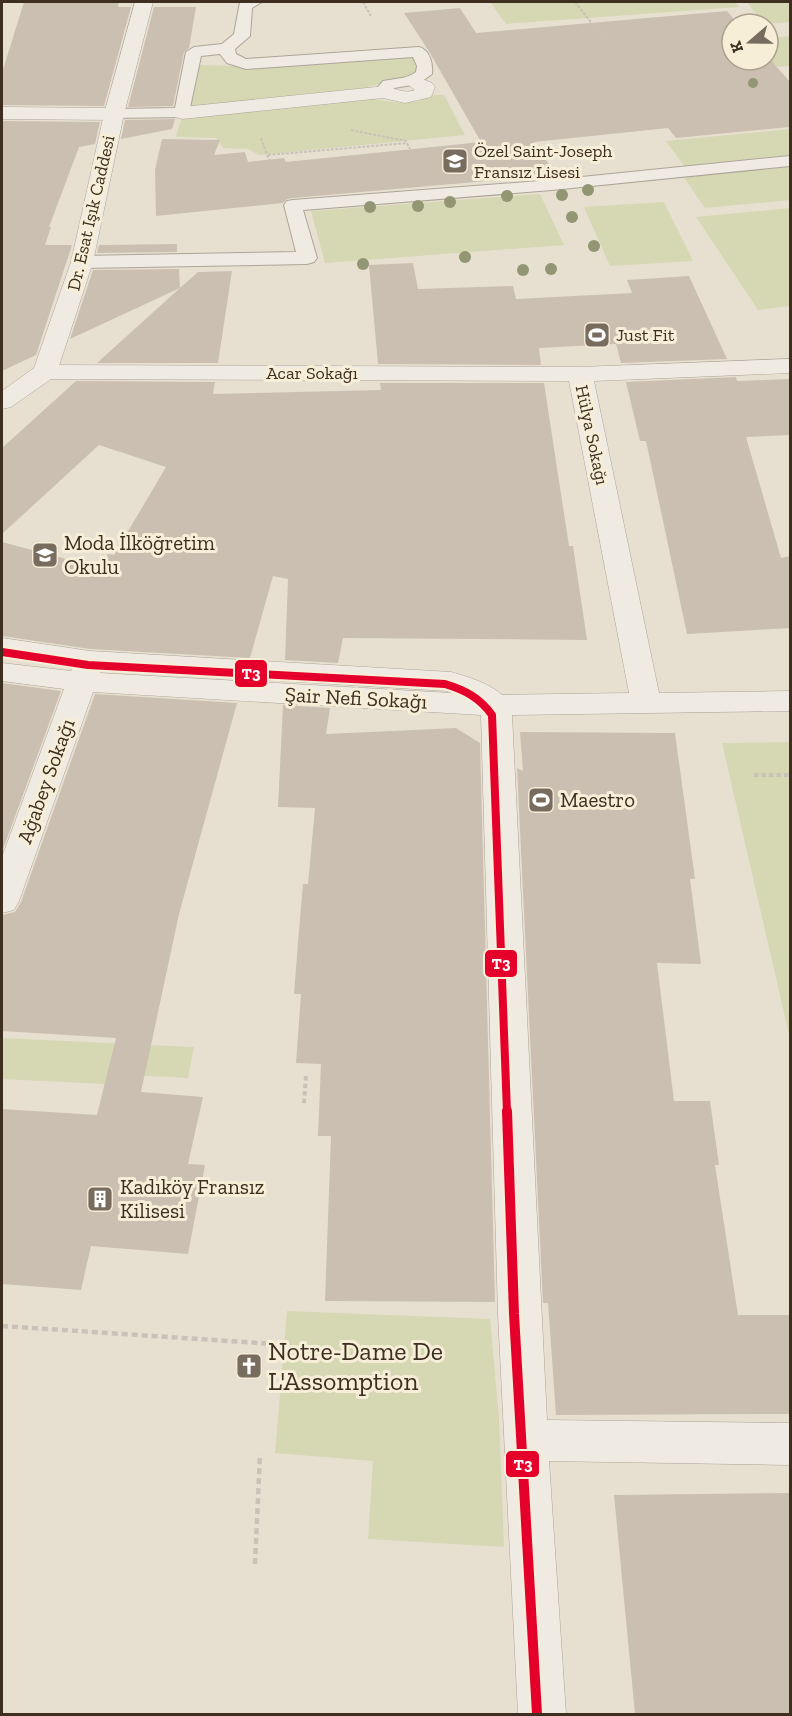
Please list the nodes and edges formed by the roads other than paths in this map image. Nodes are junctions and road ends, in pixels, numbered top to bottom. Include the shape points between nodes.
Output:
1 (144, 2) edge
2 (254, 2) edge
3 (227, 48) junction
4 (412, 81) joint
5 (2, 113) edge
6 (182, 113) junction
7 (114, 114) junction
8 (790, 161) edge
9 (82, 262) junction
10 (790, 366) edge
11 (45, 372) junction
12 (580, 374) junction
13 (2, 402) edge
14 (2, 647) edge
15 (86, 671) junction
16 (2, 672) edge
17 (790, 701) edge
18 (646, 703) junction
19 (496, 705) junction
20 (2, 901) edge
21 (528, 1440) junction
22 (790, 1444) edge
23 (542, 1714) edge

1 - 7 street, Dr. Esat Işık Caddesi
2 - 3 lane via 245,5 242,36
3 - 4 lane via 230,58 246,64 419,52 426,66 424,74
3 - 6 lane via 194,52
4 - 6 street via 425,87 424,93 407,98 386,92
5 - 7 street
6 - 7 lane
7 - 9 street, Dr. Esat Işık Caddesi
8 - 9 lane via 293,205 307,258
9 - 11 street, Dr. Esat Işık Caddesi
10 - 12 street, Hülya Sokağı
11 - 12 street, Acar Sokağı
11 - 13 street
12 - 18 street, Hülya Sokağı
14 - 15 street, Şair Nefi Sokağı
15 - 16 street, Şair Nefi Sokağı
15 - 19 street, Şair Nefi Sokağı
15 - 20 street, Ağabey Sokağı
17 - 18 street, Şair Nefi Sokağı
18 - 19 street, Şair Nefi Sokağı
19 - 21 street
21 - 22 street
21 - 23 street

